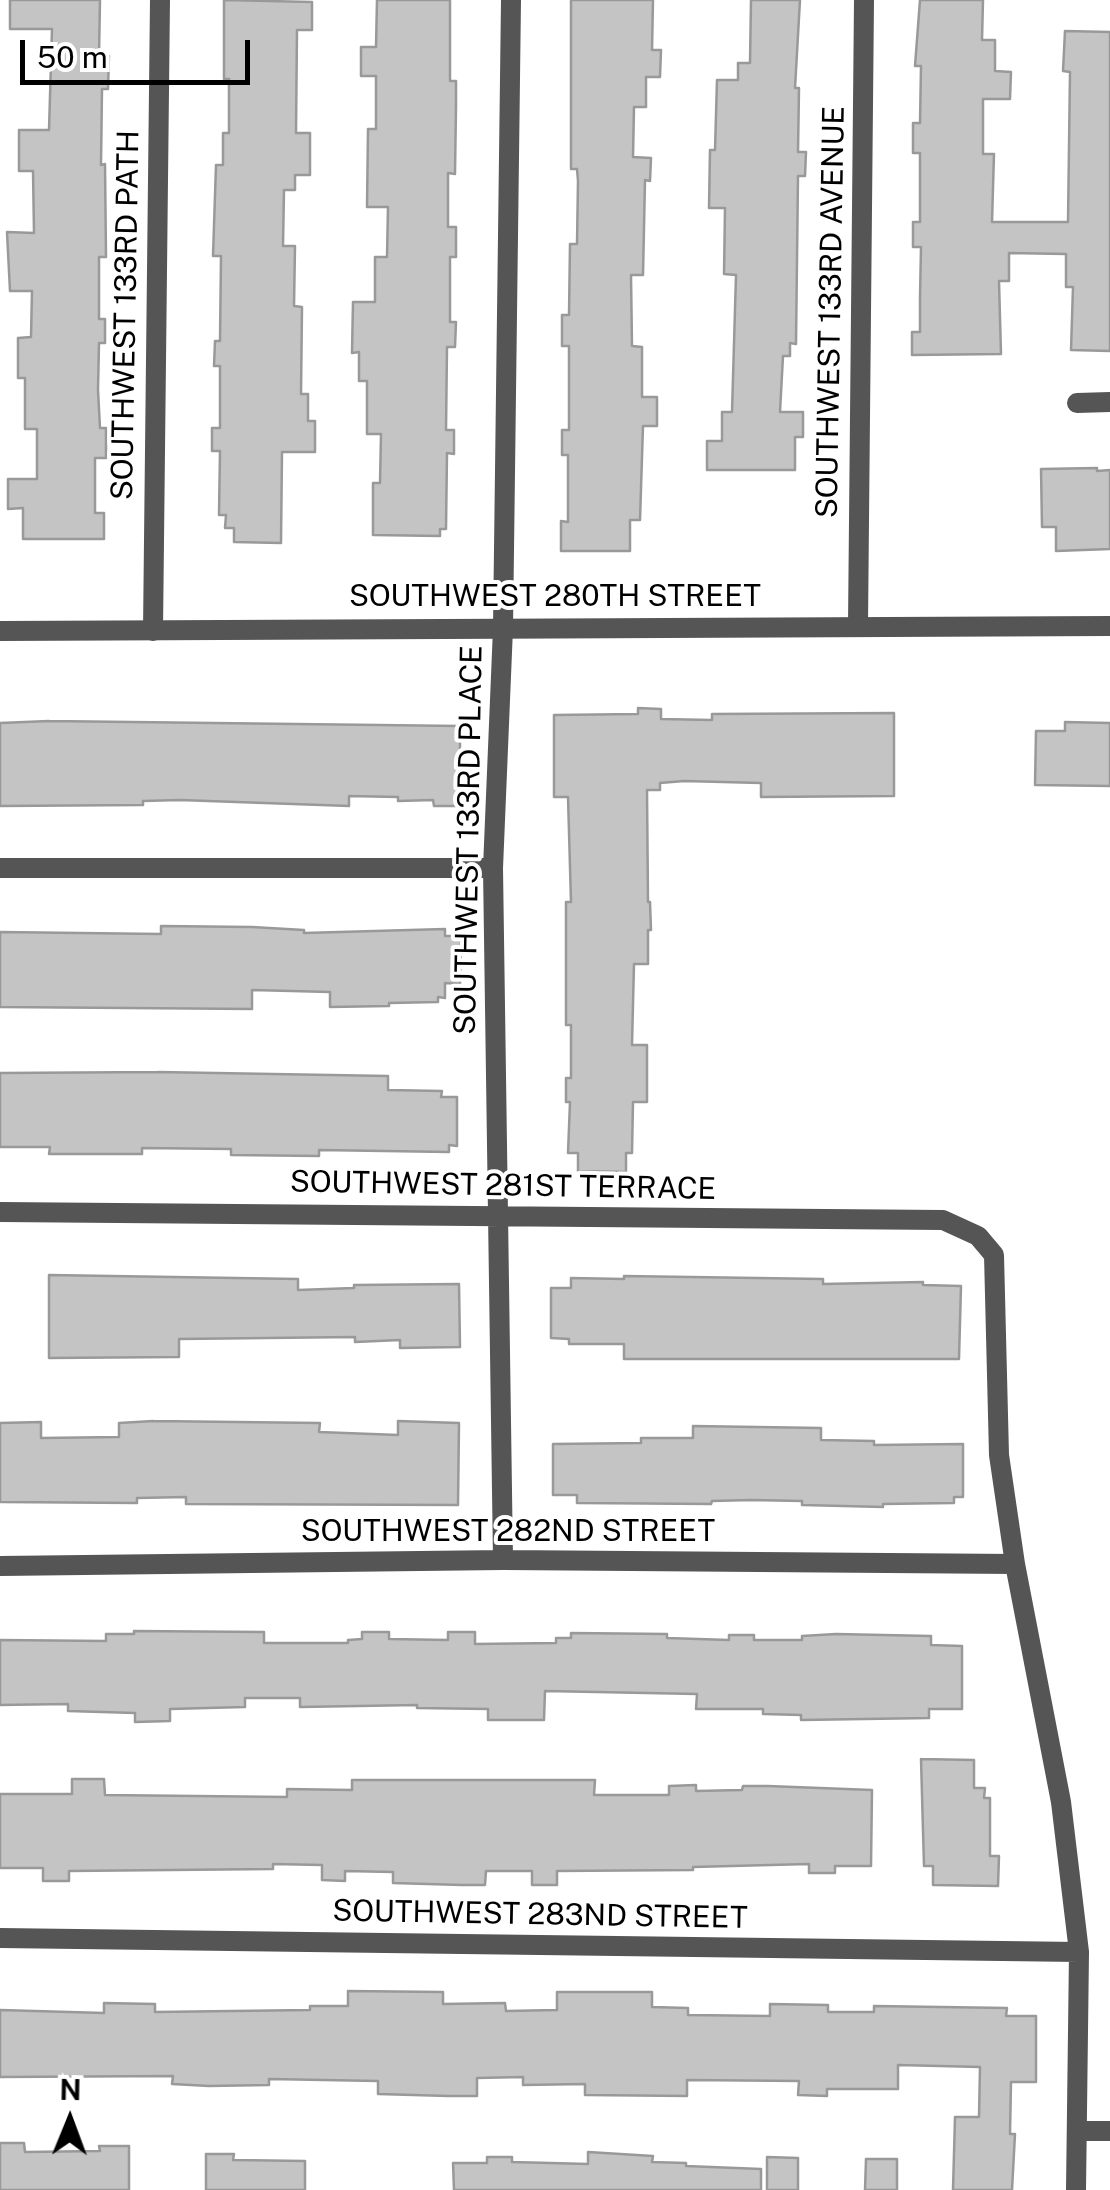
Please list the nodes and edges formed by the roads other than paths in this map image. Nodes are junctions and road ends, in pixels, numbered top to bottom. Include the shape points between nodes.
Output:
1 (160, 0) edge
2 (511, 0) edge
3 (864, 0) edge
4 (1110, 402) edge
5 (1077, 403) dead end
6 (858, 625) junction
7 (1110, 626) edge
8 (503, 628) junction
9 (0, 630) edge
10 (153, 631) junction
11 (0, 868) edge
12 (493, 868) junction
13 (0, 1212) edge
14 (498, 1216) junction
15 (503, 1560) junction
16 (1015, 1564) junction
17 (0, 1566) edge
18 (0, 1938) edge
19 (1078, 1952) junction
20 (1110, 2131) edge
21 (1077, 2132) junction
22 (1076, 2190) edge

1 - 10 street, SOUTHWEST 133RD PATH
2 - 8 street, SOUTHWEST 133RD PLACE
3 - 6 street, SOUTHWEST 133RD AVENUE
4 - 5 street
6 - 7 street, SOUTHWEST 280TH STREET
6 - 8 street, SOUTHWEST 280TH STREET
8 - 10 street, SOUTHWEST 280TH STREET
8 - 12 street, SOUTHWEST 133RD PLACE
9 - 10 street, SOUTHWEST 280TH STREET
11 - 12 street
12 - 14 street, SOUTHWEST 133RD PLACE
13 - 14 street, SOUTHWEST 281ST TERRACE
14 - 15 street, SOUTHWEST 133RD PLACE
14 - 16 street, SOUTHWEST 281ST TERRACE via 943,1220 978,1236 994,1255 999,1455
15 - 16 street, SOUTHWEST 282ND STREET
15 - 17 street, SOUTHWEST 282ND STREET
16 - 19 street via 1061,1802
18 - 19 street, SOUTHWEST 283ND STREET
19 - 21 street
20 - 21 street
21 - 22 street

